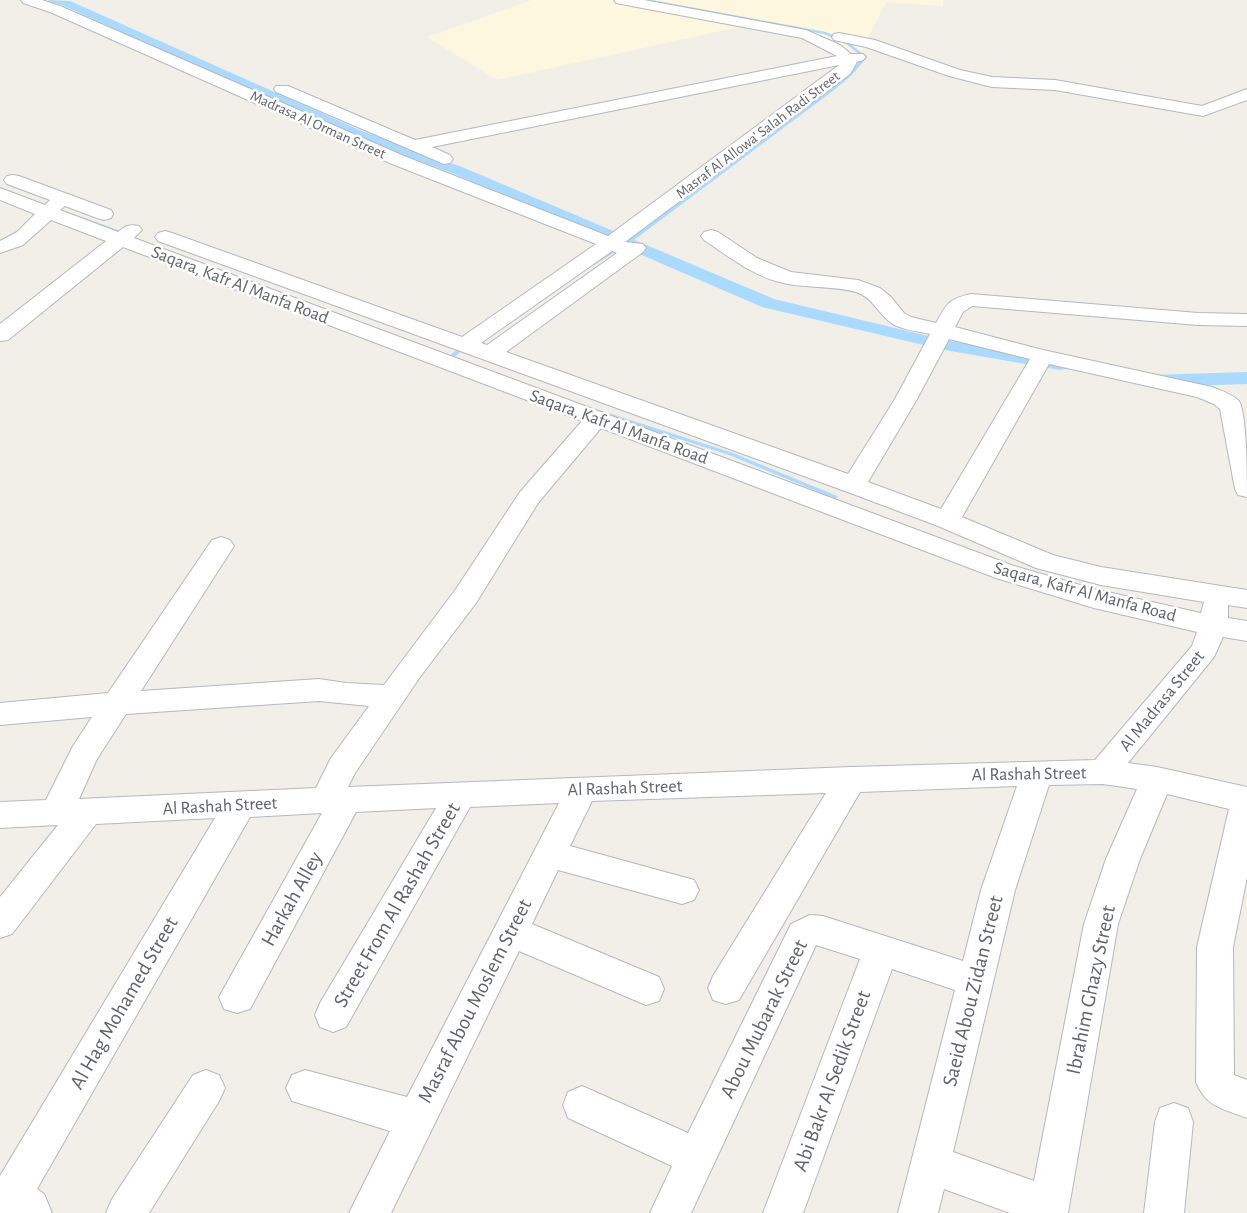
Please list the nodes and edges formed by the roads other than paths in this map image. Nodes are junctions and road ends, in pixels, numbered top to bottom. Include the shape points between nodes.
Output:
1 (28, 0) edge
2 (621, 0) edge
3 (661, 0) edge
4 (839, 36) junction
5 (867, 55) junction
6 (848, 59) junction
7 (269, 83) dead end
8 (1247, 94) edge
9 (413, 146) junction
10 (459, 165) dead end
11 (707, 172) junction
12 (0, 175) edge
13 (729, 177) junction
14 (495, 181) dead end
15 (714, 189) dead end
16 (0, 194) edge
17 (56, 204) junction
18 (652, 214) junction
19 (673, 220) dead end
20 (128, 232) junction
21 (652, 236) dead end
22 (711, 236) dead end
23 (622, 243) junction
24 (0, 247) edge
25 (211, 264) junction
26 (1247, 320) edge
27 (943, 331) junction
28 (0, 335) edge
29 (466, 344) junction
30 (489, 354) junction
31 (1043, 356) junction
32 (596, 419) junction
33 (637, 420) junction
34 (854, 486) junction
35 (1247, 490) edge
36 (947, 520) junction
37 (915, 523) junction
38 (221, 546) dead end
39 (1216, 595) junction
40 (1247, 599) edge
41 (1214, 625) junction
42 (1247, 631) edge
43 (392, 696) junction
44 (116, 703) junction
45 (0, 714) edge
46 (1103, 772) junction
47 (1038, 773) junction
48 (851, 779) junction
49 (1157, 779) junction
50 (582, 789) junction
51 (460, 794) junction
52 (336, 800) junction
53 (1247, 800) edge
54 (240, 805) junction
55 (71, 812) junction
56 (3, 818) edge
57 (549, 854) junction
58 (682, 890) dead end
59 (0, 922) edge
60 (510, 931) junction
61 (881, 950) junction
62 (976, 981) junction
63 (726, 988) dead end
64 (646, 989) dead end
65 (237, 997) dead end
66 (333, 1015) dead end
67 (206, 1088) dead end
68 (304, 1088) dead end
69 (1247, 1099) edge
70 (582, 1105) dead end
71 (416, 1119) junction
72 (1174, 1122) dead end
73 (697, 1157) junction
74 (930, 1164) junction
75 (13, 1205) edge
76 (1049, 1210) edge
77 (126, 1213) edge
78 (369, 1213) edge
79 (670, 1213) edge
80 (783, 1213) edge
81 (918, 1213) edge
82 (1164, 1213) edge

1 - 23 street, Madrasa Al Orman Street via 398,160
2 - 6 street, Masraf Al Allowa' Salah Radi Street via 806,34 835,48
3 - 4 street
4 - 5 street via 856,44
4 - 8 street via 889,48 918,61 984,80 1055,85 1203,111
5 - 6 street
5 - 13 street, Masraf Al Allowa' Salah Radi Street via 868,67 861,76
6 - 9 street
6 - 11 street, Masraf Al Allowa' Salah Radi Street via 844,72
7 - 9 street, Madrasa Al Orman Street
9 - 10 street, Madrasa Al Orman Street
11 - 13 street
11 - 18 street, Masraf Al Allowa' Salah Radi Street
12 - 17 street, Saqara, Kafr Al Manfa Road
13 - 15 street, Masraf Al Allowa' Salah Radi Street
14 - 23 street
16 - 17 street, Saqara, Kafr Al Manfa Road
17 - 20 street, Saqara, Kafr Al Manfa Road
17 - 24 street via 18,240
18 - 19 street
18 - 23 street, Masraf Al Allowa' Salah Radi Street
20 - 25 street, Saqara, Kafr Al Manfa Road
20 - 28 street
21 - 23 street, Masraf Al Allowa' Salah Radi Street
22 - 27 street via 750,262 786,278 858,286 873,292 897,317
23 - 29 street, Masraf Al Allowa' Salah Radi Street
23 - 30 street, Masraf Al Allowa' Salah Radi Street
25 - 29 street, Saqara, Kafr Al Manfa Road
25 - 32 street, Saqara, Kafr Al Manfa Road
26 - 27 street via 1198,319 972,300 960,303 954,309
27 - 31 street
27 - 34 street
29 - 30 street, Saqara, Kafr Al Manfa Road
30 - 33 street, Saqara, Kafr Al Manfa Road
31 - 35 street via 1204,392 1222,399 1231,406
31 - 36 street
32 - 33 street, Saqara, Kafr Al Manfa Road
32 - 43 street, Harkah Alley via 529,498 466,596
33 - 34 street, Saqara, Kafr Al Manfa Road
33 - 37 street, Saqara, Kafr Al Manfa Road
34 - 37 street, Saqara, Kafr Al Manfa Road
36 - 37 street, Saqara, Kafr Al Manfa Road
36 - 39 street, Saqara, Kafr Al Manfa Road via 1045,562 1101,576
37 - 41 street, Saqara, Kafr Al Manfa Road via 1030,580
38 - 44 street
39 - 40 street, Saqara, Kafr Al Manfa Road
39 - 41 street, Al Madrasa Street
41 - 42 street, Saqara, Kafr Al Manfa Road
41 - 46 street, Al Madrasa Street via 1196,662
43 - 44 street via 319,690
43 - 52 street, Harkah Alley via 342,768
44 - 45 street
44 - 55 street via 84,754
46 - 47 street, Al Rashah Street
46 - 49 street, Al Rashah Street
47 - 48 street, Al Rashah Street
47 - 62 street, Saeid Abou Zidan Street via 998,890
48 - 50 street, Al Rashah Street
48 - 63 street
49 - 53 street, Al Rashah Street
49 - 76 street, Ibrahim Ghazy Street via 1101,924
50 - 51 street, Al Rashah Street
50 - 57 street, Masraf Abou Moslem Street
51 - 52 street, Al Rashah Street
51 - 66 street, Street From Al Rashah Street
52 - 54 street, Al Rashah Street
52 - 65 street, Harkah Alley
53 - 69 street via 1215,947 1214,1000 1215,1082 1221,1089
54 - 55 street, Al Rashah Street
54 - 75 street, Al Hag Mohamed Street
55 - 56 street, Al Rashah Street
55 - 59 street
57 - 58 street
57 - 60 street, Masraf Abou Moslem Street
60 - 64 street
60 - 71 street, Masraf Abou Moslem Street
61 - 62 street, Abou Mubarak Street
61 - 73 street, Abou Mubarak Street via 818,929 806,931
61 - 80 street, Abi Bakr Al Sedik Street
62 - 74 street, Saeid Abou Zidan Street
67 - 77 street
68 - 71 street
70 - 73 street
71 - 78 street, Masraf Abou Moslem Street
72 - 82 street
73 - 79 street, Abou Mubarak Street
74 - 76 street
74 - 81 street, Saeid Abou Zidan Street

